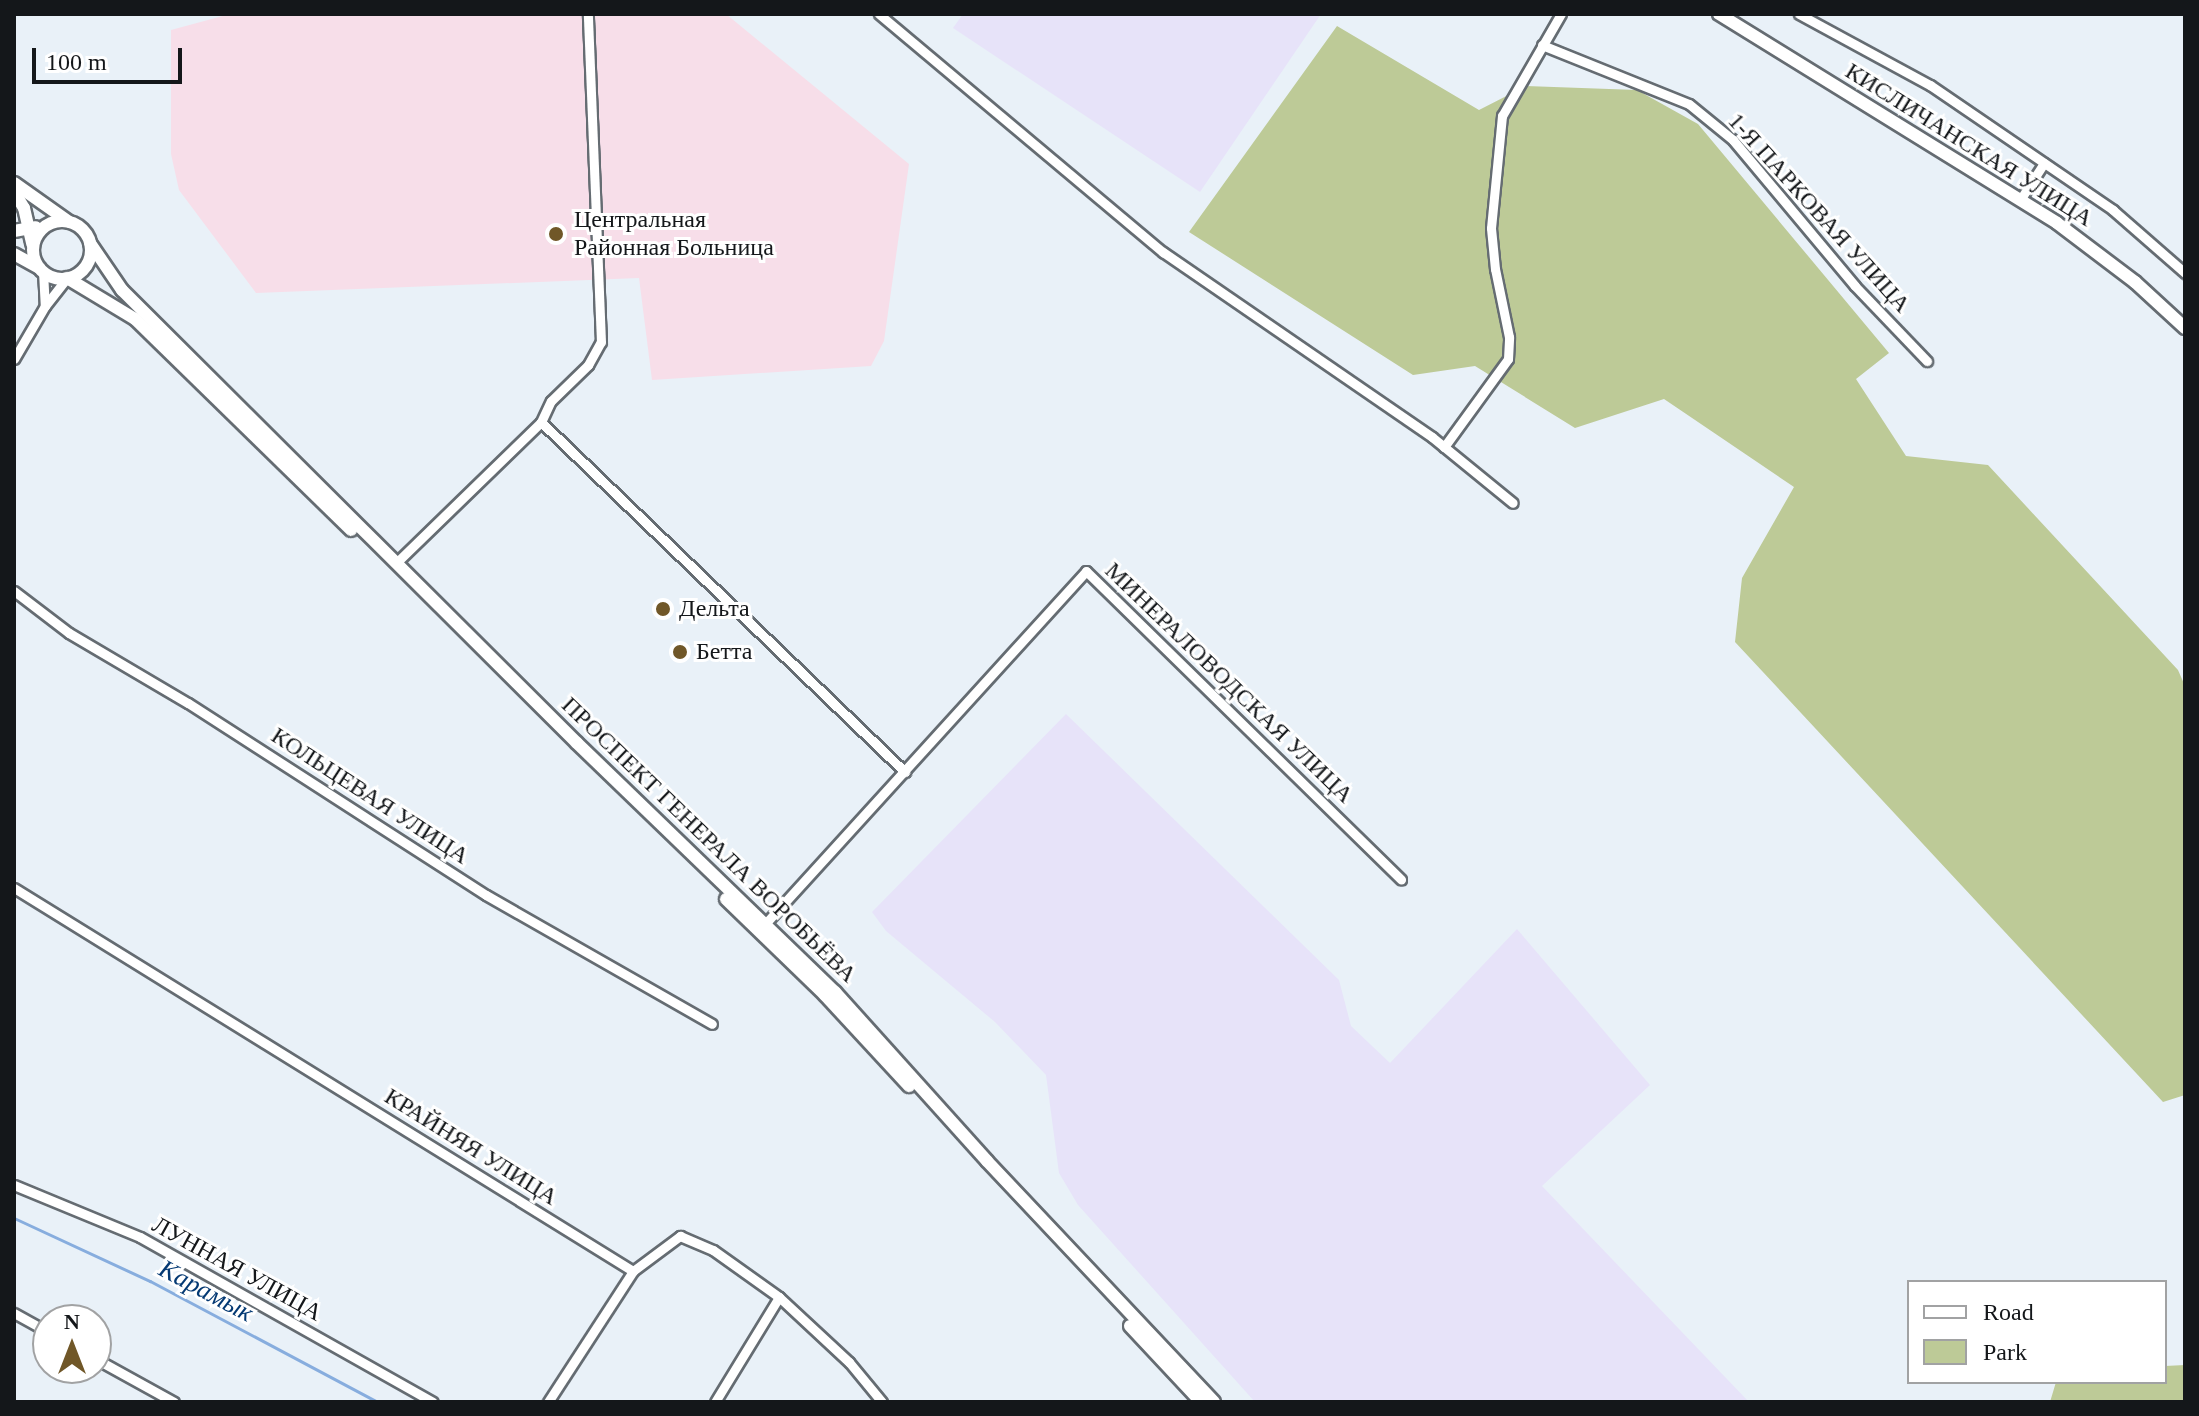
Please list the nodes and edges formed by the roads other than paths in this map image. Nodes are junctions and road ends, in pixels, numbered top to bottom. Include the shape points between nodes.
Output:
1 (588, 14) edge
2 (879, 14) edge
3 (1561, 14) edge
4 (1719, 14) edge
5 (1799, 14) edge
6 (1542, 45) junction
7 (2044, 163) junction
8 (18, 192) edge
9 (2020, 200) junction
10 (69, 222) junction
11 (47, 225) junction
12 (30, 228) junction
13 (14, 230) edge
14 (90, 243) junction
15 (33, 251) junction
16 (14, 254) edge
17 (43, 271) junction
18 (2185, 273) edge
19 (67, 278) junction
20 (45, 306) junction
21 (154, 327) junction
22 (2185, 328) edge
23 (14, 359) edge
24 (1927, 361) dead end
25 (541, 422) junction
26 (1444, 447) junction
27 (1513, 503) dead end
28 (396, 563) junction
29 (14, 591) edge
30 (905, 772) junction
31 (1401, 879) dead end
32 (14, 888) edge
33 (765, 924) junction
34 (712, 1024) dead end
35 (14, 1185) edge
36 (633, 1271) junction
37 (779, 1297) junction
38 (14, 1313) edge
39 (32, 1323) edge
40 (112, 1368) edge
41 (174, 1402) edge
42 (433, 1402) edge
43 (548, 1402) edge
44 (715, 1402) edge
45 (882, 1402) edge
46 (1201, 1402) edge
47 (1214, 1402) edge

1 - 25 street via 601,342 588,365 551,401
2 - 26 street via 1163,252
3 - 6 street
4 - 9 main road, КИСЛИЧАНСКАЯ УЛИЦА
5 - 7 street via 1930,85
6 - 24 street, 1-Я ПАРКОВАЯ УЛИЦА via 1689,104 1733,140 1855,286
6 - 26 street via 1502,116 1491,228 1508,359
7 - 9 street
7 - 18 street via 2113,210
8 - 10 main road
8 - 12 main road
8 - 13 main road via 21,219
9 - 22 main road, КИСЛИЧАНСКАЯ УЛИЦА via 2135,282
10 - 11 main road
10 - 14 main road via 86,233
11 - 12 main road
11 - 15 main road
12 - 13 main road
12 - 15 main road
14 - 19 main road via 87,263
14 - 21 main road
15 - 17 main road
16 - 17 main road
17 - 19 main road
17 - 20 street
19 - 20 street
19 - 21 main road
20 - 23 street
21 - 28 main road, ПРОСПЕКТ ГЕНЕРАЛА ВОРОБЬЁВА
21 - 46 main road, ПРОСПЕКТ ГЕНЕРАЛА ВОРОБЬЁВА via 825,995
25 - 28 street
25 - 30 street
26 - 27 street
28 - 33 main road, ПРОСПЕКТ ГЕНЕРАЛА ВОРОБЬЁВА
29 - 34 street, КОЛЬЦЕВАЯ УЛИЦА via 69,633 188,703 486,895
30 - 31 street, МИНЕРАЛОВОДСКАЯ УЛИЦА via 1086,571
30 - 33 street, МИНЕРАЛОВОДСКАЯ УЛИЦА
32 - 36 street, КРАЙНЯЯ УЛИЦА
33 - 47 main road, ПРОСПЕКТ ГЕНЕРАЛА ВОРОБЬЁВА via 835,992
35 - 42 street, ЛУННАЯ УЛИЦА via 140,1237
36 - 37 street via 680,1236 713,1250
36 - 43 street
37 - 44 street
37 - 45 street via 849,1362
38 - 39 street
40 - 41 street

